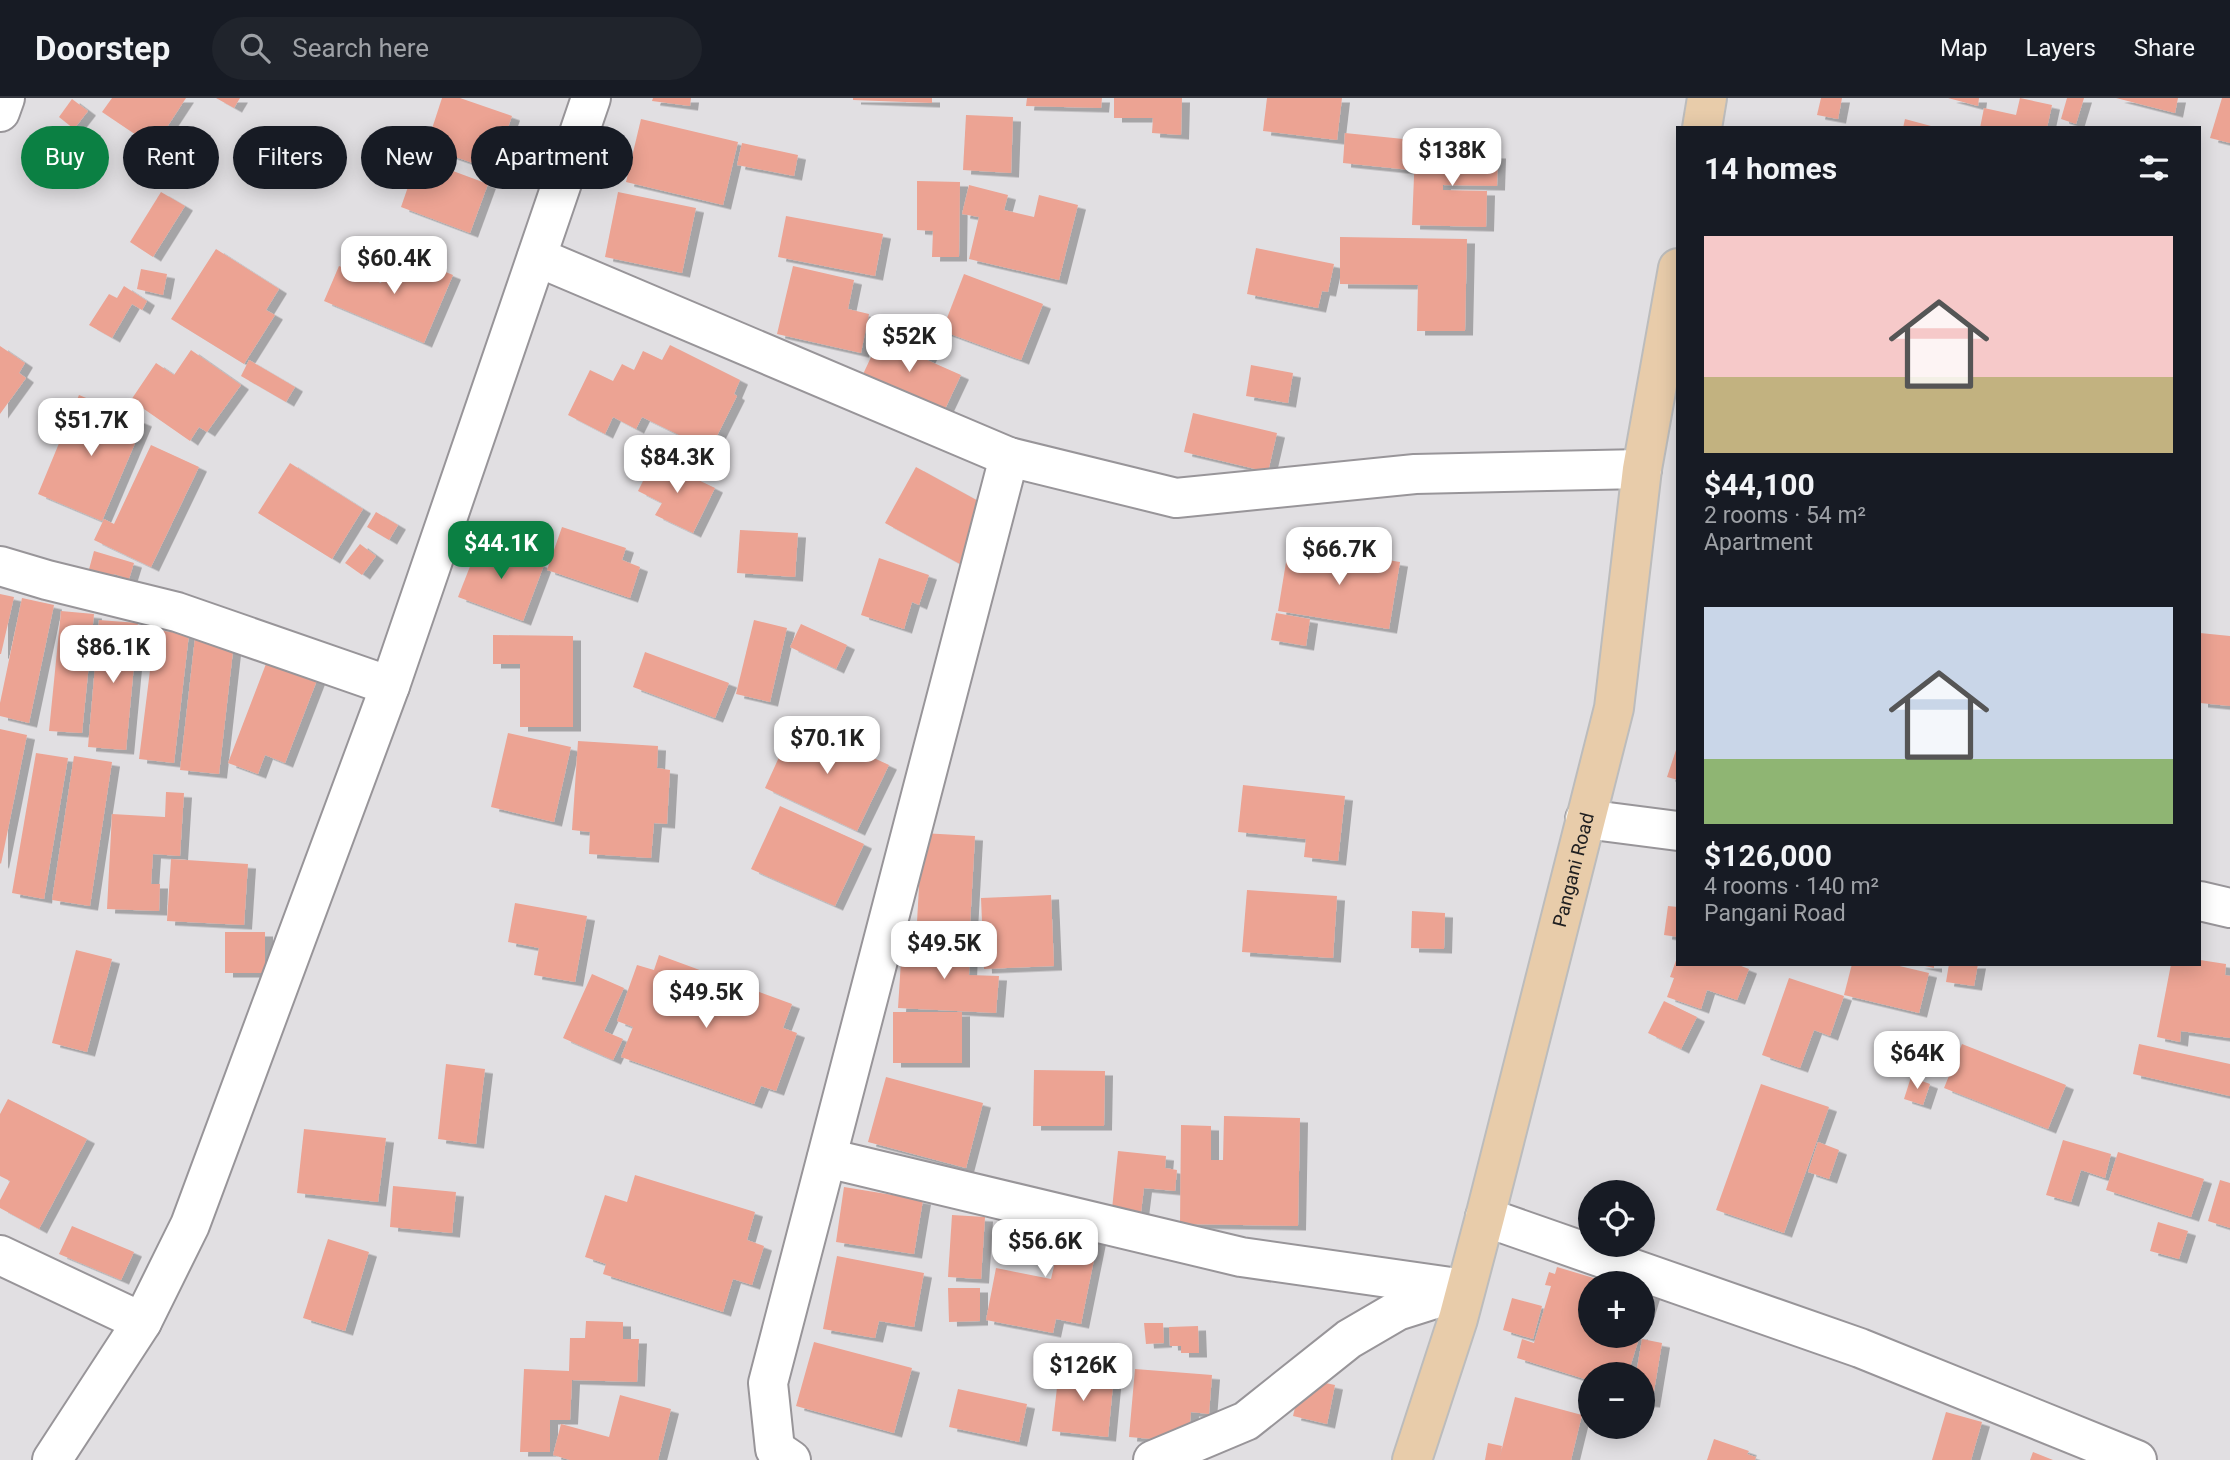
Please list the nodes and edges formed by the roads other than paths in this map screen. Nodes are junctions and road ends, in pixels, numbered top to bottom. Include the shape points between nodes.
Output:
1 (5, 98) edge
2 (591, 98) edge
3 (1706, 98) edge
4 (0, 112) edge
5 (1702, 126) edge
6 (537, 257) junction
7 (1676, 279) edge
8 (1009, 457) junction
9 (1642, 469) junction
10 (0, 566) edge
11 (390, 686) junction
12 (1585, 819) junction
13 (1676, 831) edge
14 (2201, 901) edge
15 (2230, 908) edge
16 (827, 1158) junction
17 (1485, 1217) junction
18 (0, 1255) edge
19 (1465, 1289) junction
20 (142, 1322) junction
21 (51, 1460) edge
22 (791, 1460) edge
23 (1153, 1460) edge
24 (1412, 1460) edge
25 (2137, 1460) edge

1 - 4 street
2 - 6 street
3 - 5 main road
6 - 8 street
6 - 11 street
7 - 9 main road, Pangani Road
8 - 9 street via 1176,498 1415,474
8 - 16 street
9 - 12 main road, Pangani Road via 1614,708
10 - 11 street via 177,612
11 - 20 street via 190,1224
12 - 13 street
12 - 17 main road, Pangani Road
14 - 15 street
16 - 19 street via 1241,1257
16 - 22 street via 768,1382 775,1450
17 - 19 main road, Pangani Road
17 - 25 street via 1860,1348
18 - 20 street
19 - 23 street via 1397,1311 1349,1339 1245,1421
19 - 24 main road, Pangani Road
20 - 21 street

